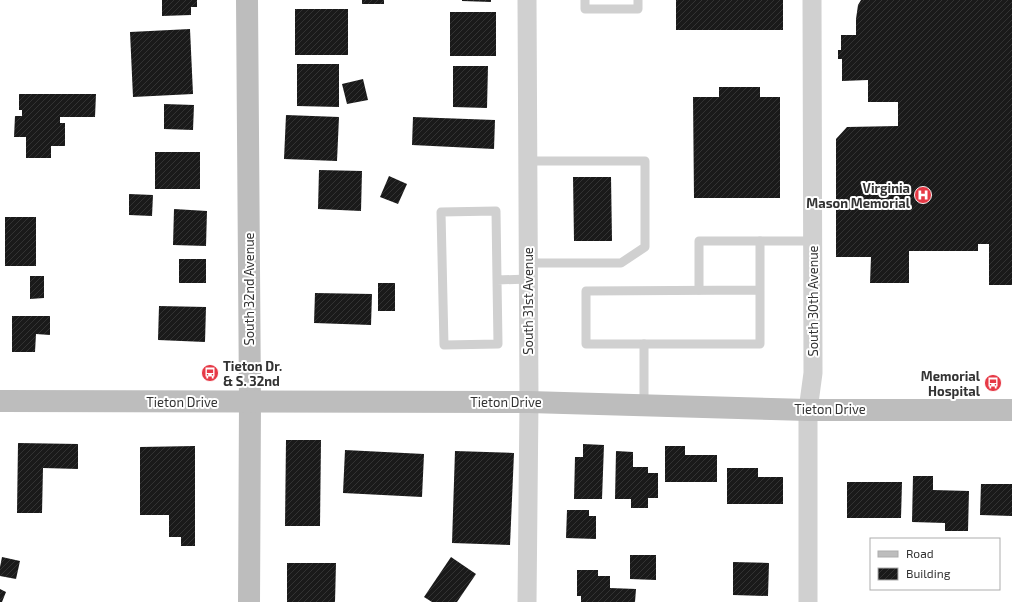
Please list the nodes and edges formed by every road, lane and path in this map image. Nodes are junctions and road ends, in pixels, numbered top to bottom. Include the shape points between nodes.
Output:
1 (247, 0) edge
2 (527, 0) edge
3 (585, 0) edge
4 (638, 0) edge
5 (812, 0) edge
6 (528, 160) junction
7 (760, 241) junction
8 (813, 241) junction
9 (528, 271) junction
10 (497, 280) junction
11 (699, 290) junction
12 (760, 290) junction
13 (644, 344) junction
14 (0, 401) edge
15 (250, 402) junction
16 (529, 402) junction
17 (644, 405) junction
18 (808, 410) junction
19 (1012, 410) edge
20 (249, 602) edge
21 (527, 602) edge
22 (808, 602) edge

1 - 15 main road, South 32nd Avenue
2 - 6 street, South 31st Avenue
3 - 4 lane via 585,9 638,9
5 - 8 street, South 30th Avenue
6 - 9 street, South 31st Avenue
6 - 9 lane via 645,161 645,247 621,263
7 - 8 lane
7 - 11 lane via 699,241
7 - 12 lane
8 - 18 street, South 30th Avenue via 813,373
9 - 10 lane
9 - 16 street, South 31st Avenue
10 - 10 lane via 498,344 444,345 441,212 496,211
11 - 12 lane
11 - 13 lane via 586,290 586,344
12 - 13 lane via 760,344
13 - 17 lane
14 - 15 main road, Tieton Drive
15 - 16 main road, Tieton Drive
15 - 20 main road, South 32nd Avenue
16 - 17 main road, Tieton Drive
16 - 21 street, South 31st Avenue
17 - 18 main road, Tieton Drive
18 - 19 main road, Tieton Drive
18 - 22 street, South 30th Avenue

